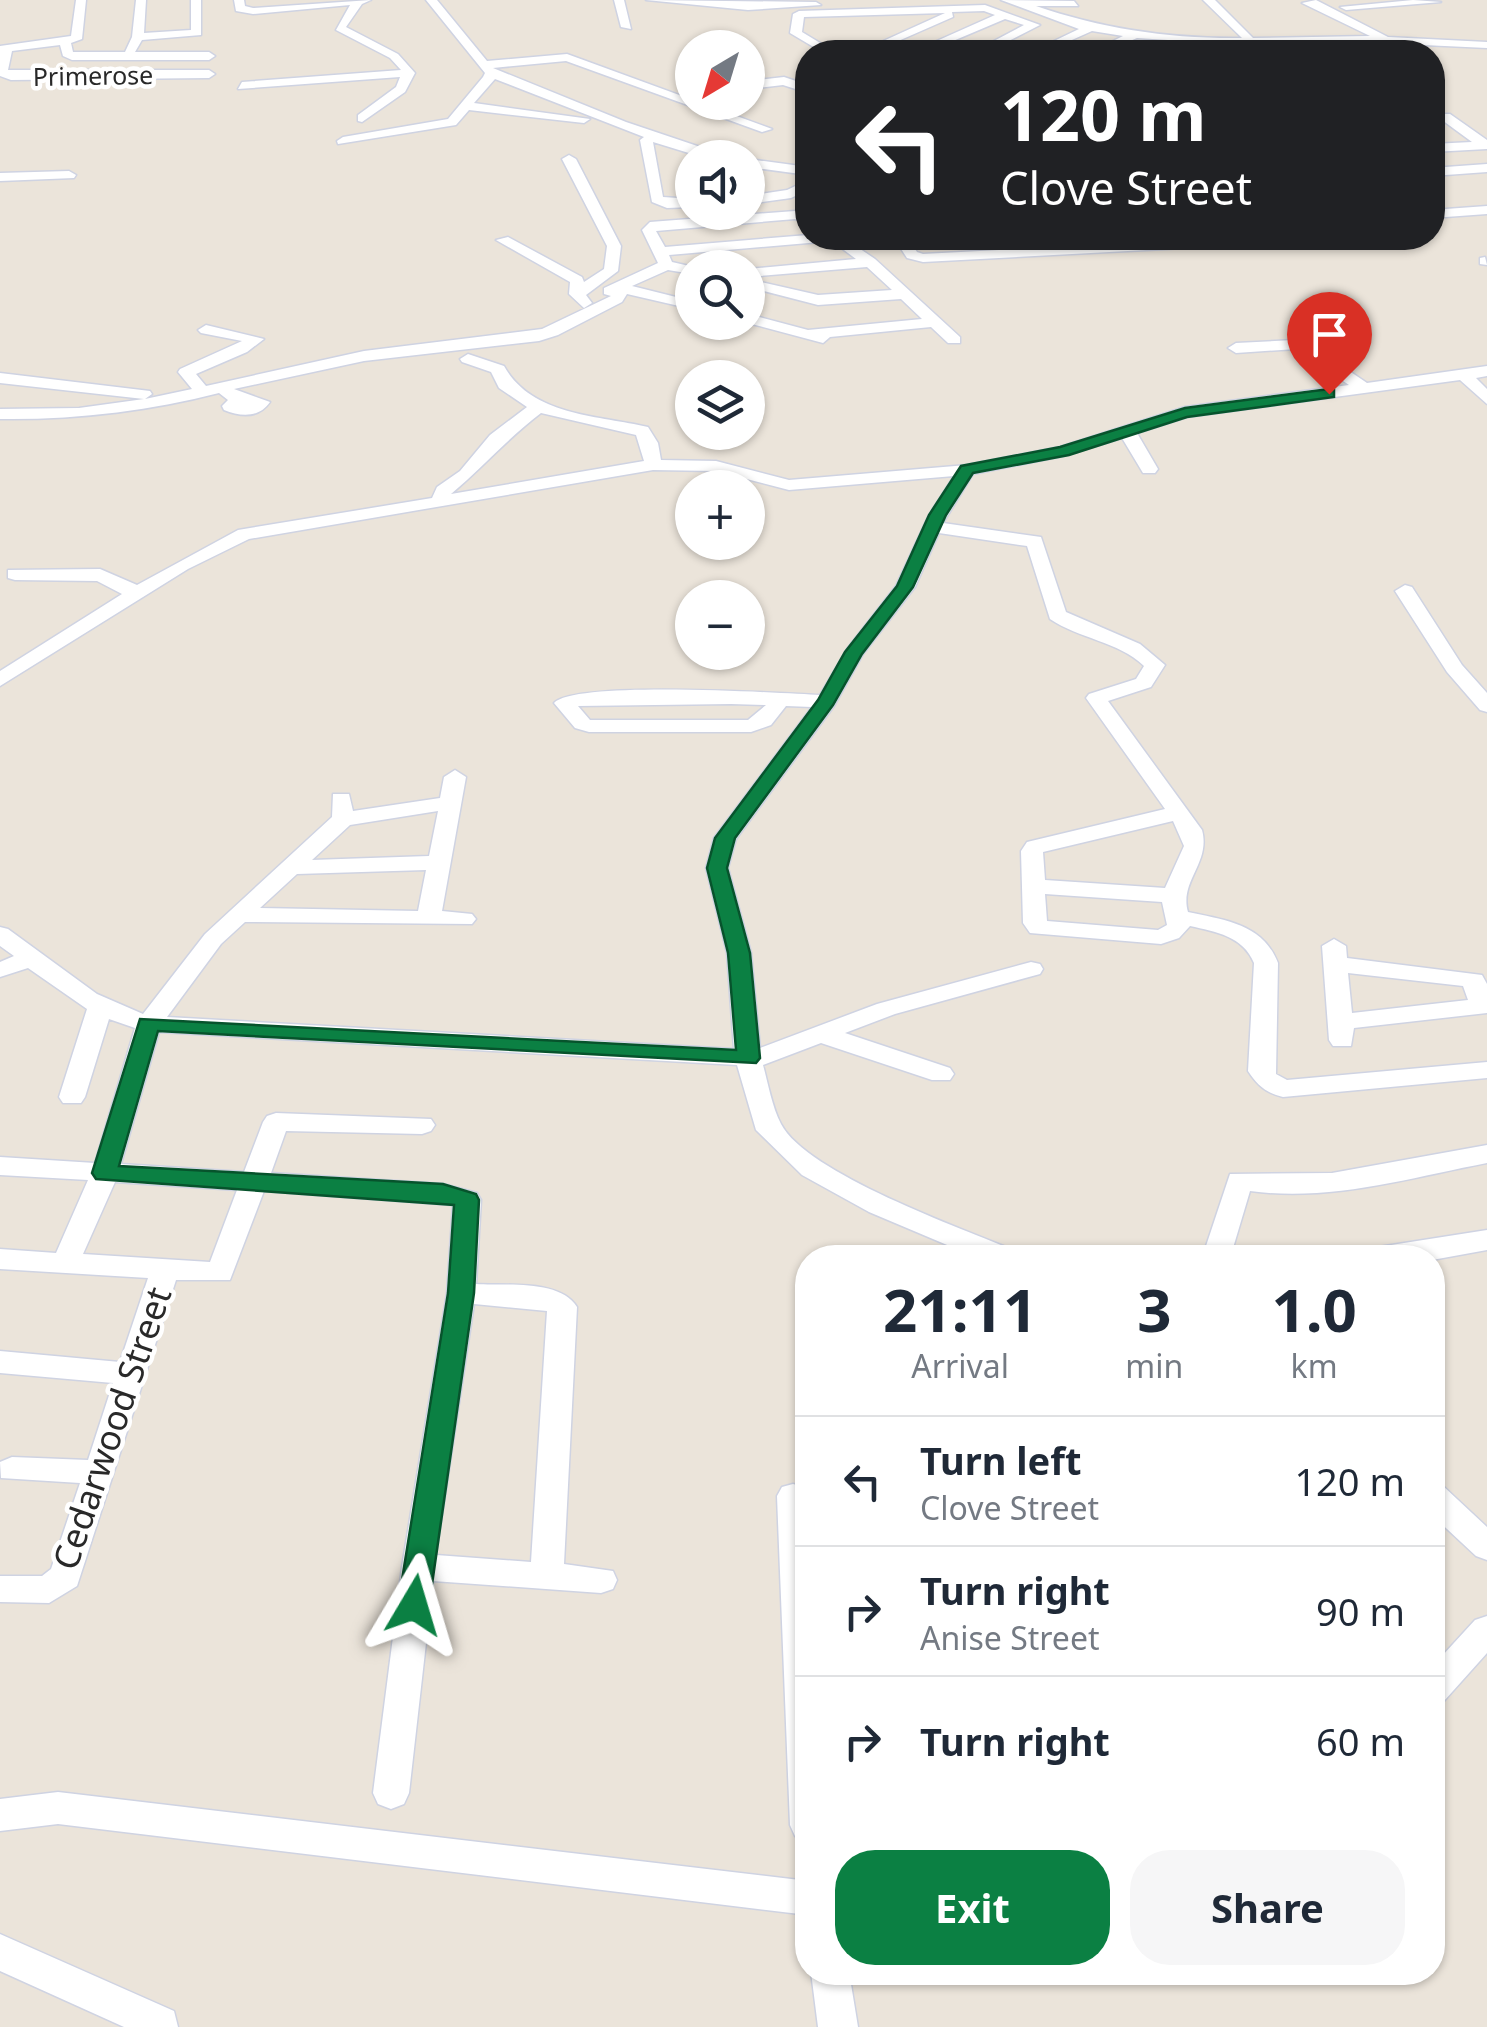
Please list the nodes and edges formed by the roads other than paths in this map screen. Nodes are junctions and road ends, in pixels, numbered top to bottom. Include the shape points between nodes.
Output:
1 (81, 0) edge
2 (141, 0) edge
3 (196, 0) edge
4 (239, 0) edge
5 (367, 0) edge
6 (431, 0) edge
7 (619, 0) edge
8 (651, 0) edge
9 (987, 0) edge
10 (1006, 0) edge
11 (1311, 0) edge
12 (358, 1) edge
13 (923, 1) edge
14 (1417, 1) edge
15 (1436, 1) edge
16 (1073, 2) edge
17 (328, 4) junction
18 (1213, 4) edge
19 (871, 8) junction
20 (962, 8) junction
21 (1242, 8) dead end
22 (1032, 10) edge
23 (1361, 12) dead end
24 (1008, 14) junction
25 (320, 16) dead end
26 (1113, 17) dead end
27 (627, 28) dead end
28 (1088, 28) junction
29 (1408, 29) junction
30 (841, 31) dead end
31 (1117, 33) junction
32 (1134, 35) junction
33 (138, 38) junction
34 (1182, 39) joint
35 (812, 40) edge
36 (892, 40) edge
37 (946, 40) edge
38 (1005, 40) edge
39 (1062, 40) edge
40 (1123, 40) edge
41 (1202, 40) edge
42 (1244, 40) edge
43 (1385, 40) joint
44 (1432, 40) edge
45 (65, 42) junction
46 (1445, 43) edge
47 (1487, 45) edge
48 (1445, 46) edge
49 (4, 48) edge
50 (611, 51) dead end
51 (128, 56) junction
52 (208, 56) dead end
53 (1470, 57) dead end
54 (602, 69) junction
55 (489, 72) junction
56 (409, 73) junction
57 (209, 74) dead end
58 (675, 75) dead end
59 (765, 83) edge
60 (640, 84) junction
61 (795, 85) edge
62 (242, 86) dead end
63 (675, 96) edge
64 (465, 106) junction
65 (1446, 117) dead end
66 (362, 118) dead end
67 (601, 120) junction
68 (742, 120) edge
69 (766, 129) dead end
70 (651, 139) junction
71 (343, 142) dead end
72 (1485, 143) edge
73 (1445, 145) edge
74 (675, 146) edge
75 (675, 148) edge
76 (568, 159) dead end
77 (765, 167) edge
78 (1487, 168) edge
79 (795, 171) edge
80 (1445, 171) edge
81 (1453, 171) junction
82 (70, 175) dead end
83 (0, 177) edge
84 (1476, 188) dead end
85 (795, 192) edge
86 (765, 198) edge
87 (675, 204) edge
88 (1445, 204) edge
89 (1487, 210) edge
90 (1456, 212) junction
91 (1445, 213) edge
92 (795, 214) edge
93 (1487, 224) edge
94 (1445, 228) edge
95 (503, 240) dead end
96 (795, 241) edge
97 (852, 250) edge
98 (908, 250) edge
99 (1072, 250) edge
100 (663, 258) junction
101 (870, 262) junction
102 (675, 263) edge
103 (765, 271) edge
104 (765, 287) edge
105 (623, 288) junction
106 (577, 294) junction
107 (905, 294) junction
108 (675, 302) edge
109 (590, 308) junction
110 (936, 322) junction
111 (765, 323) edge
112 (1354, 326) dead end
113 (206, 330) dead end
114 (553, 332) junction
115 (809, 334) junction
116 (954, 340) dead end
117 (838, 342) dead end
118 (1299, 344) junction
119 (1236, 348) dead end
120 (391, 353) junction
121 (468, 359) junction
122 (1487, 371) edge
123 (1464, 375) junction
124 (0, 378) edge
125 (1365, 389) junction
126 (204, 394) junction
127 (184, 399) junction
128 (1487, 399) edge
129 (537, 408) junction
130 (0, 414) edge
131 (1127, 431) junction
132 (653, 465) junction
133 (1149, 469) dead end
134 (967, 470) junction
135 (440, 504) junction
136 (933, 527) junction
137 (14, 574) dead end
138 (1405, 591) dead end
139 (134, 598) junction
140 (0, 680) edge
141 (782, 699) junction
142 (827, 702) junction
143 (1487, 706) edge
144 (455, 777) dead end
145 (450, 803) junction
146 (1177, 813) junction
147 (439, 863) junction
148 (296, 867) junction
149 (1036, 886) junction
150 (1177, 906) junction
151 (242, 915) junction
152 (429, 918) junction
153 (464, 919) dead end
154 (0, 934) edge
155 (32, 958) junction
156 (1030, 969) dead end
157 (0, 970) edge
158 (1483, 992) edge
159 (100, 1007) junction
160 (148, 1024) junction
161 (820, 1034) junction
162 (749, 1059) junction
163 (1487, 1070) edge
164 (941, 1074) dead end
165 (72, 1097) dead end
166 (422, 1124) dead end
167 (1487, 1154) edge
168 (0, 1166) edge
169 (104, 1173) junction
170 (254, 1180) junction
171 (1487, 1240) edge
172 (975, 1245) edge
173 (1220, 1245) edge
174 (1445, 1248) edge
175 (0, 1258) edge
176 (66, 1264) junction
177 (164, 1272) junction
178 (461, 1293) junction
179 (0, 1362) edge
180 (130, 1374) junction
181 (12, 1469) dead end
182 (98, 1472) junction
183 (793, 1496) dead end
184 (1445, 1507) edge
185 (795, 1540) edge
186 (1487, 1547) edge
187 (418, 1567) junction
188 (547, 1576) junction
189 (601, 1580) dead end
190 (0, 1589) edge
191 (1487, 1630) edge
192 (1445, 1677) edge
193 (392, 1793) dead end
194 (0, 1815) edge
195 (795, 1896) edge
196 (0, 1952) edge
197 (832, 1985) edge
198 (160, 2024) dead end
199 (838, 2027) edge

1 - 45 street via 76,39
2 - 33 street
3 - 33 street via 195,35
4 - 17 street via 240,9 253,11
5 - 12 street
6 - 55 street
7 - 27 street
8 - 19 street
9 - 13 street
10 - 22 street
11 - 43 street via 1307,4
12 - 17 street
12 - 56 street via 340,28 394,56
13 - 19 street
14 - 15 street
14 - 23 street via 1346,7
15 - 29 street
16 - 22 street
16 - 28 street
17 - 25 street
18 - 21 street
18 - 42 street via 1246,32
19 - 20 street
19 - 30 street
19 - 35 street via 798,14 795,32
20 - 24 street
20 - 36 street
22 - 24 street
22 - 28 street
22 - 38 street via 1031,28
24 - 37 street
26 - 31 street
28 - 31 street
28 - 39 street
29 - 43 street
29 - 44 street
31 - 32 street
32 - 34 street
32 - 40 street
33 - 51 street
34 - 41 street
45 - 49 street
45 - 51 street via 72,56
46 - 47 street
48 - 53 street
49 - 57 street, Primerose via 2,72 10,76
50 - 54 street
51 - 52 street
54 - 55 street via 545,57
54 - 60 street
55 - 64 street
55 - 67 street
56 - 62 street
56 - 66 street via 401,90
58 - 60 street
59 - 61 street
60 - 63 street
64 - 67 street
64 - 71 street via 443,125
65 - 72 street
67 - 70 street
68 - 69 street
70 - 74 street
70 - 75 street
70 - 87 street via 657,199
72 - 73 street
76 - 106 street via 616,252 612,271
77 - 79 street
78 - 81 street
80 - 81 street
81 - 84 street
82 - 83 street
85 - 86 street
88 - 90 street
89 - 90 street
90 - 91 street
92 - 100 street via 654,226 649,230
93 - 94 street
95 - 106 street via 577,280
96 - 100 street
97 - 101 street
98 - 99 street via 923,258
100 - 102 street
100 - 105 street
101 - 103 street
101 - 107 street
104 - 107 street via 818,300
105 - 108 street
105 - 109 street via 617,299
106 - 109 street
107 - 110 street
109 - 114 street
110 - 115 street
110 - 116 street
111 - 115 street
112 - 118 street
113 - 126 street via 256,338 186,372
114 - 120 street
114 - 121 street
115 - 117 street
118 - 119 street
118 - 125 street
120 - 121 street via 410,361
120 - 126 street via 303,368 230,394
121 - 129 street via 498,369 504,385
122 - 123 street
123 - 125 street
123 - 128 street
124 - 127 street
125 - 131 street via 1185,412
126 - 127 street
127 - 130 street via 74,414
129 - 132 street via 642,431
129 - 135 street via 443,491
131 - 133 street
131 - 134 street
132 - 134 street via 716,466 789,485
132 - 135 street
134 - 136 street
135 - 139 street via 244,534
136 - 142 street via 905,587 854,652
136 - 146 street via 1034,541 1056,615 1140,650 1155,665 1144,682 1096,698
137 - 139 street via 100,575 132,589
138 - 143 street
139 - 140 street
141 - 141 street via 674,694 564,704 589,726 752,726
141 - 142 street
142 - 162 street via 725,838 717,868 739,953
144 - 145 street
145 - 147 street
145 - 148 street via 342,809
146 - 149 street via 1043,842 1032,851
146 - 150 street via 1195,846
147 - 148 street
147 - 152 street
148 - 151 street
149 - 150 street
149 - 150 street via 1034,923 1044,930 1161,938 1175,930
150 - 163 street via 1263,949 1261,1072 1274,1086
151 - 152 street
151 - 160 street via 213,939
152 - 153 street
154 - 155 street
155 - 157 street
155 - 159 street
156 - 161 street
158 - 158 street via 1472,980 1335,956 1341,1031 1483,1006
159 - 160 street
159 - 165 street
160 - 162 street
160 - 169 street
161 - 162 street
161 - 164 street
162 - 172 street via 769,1130 812,1169
166 - 170 street via 282,1120 273,1126
167 - 173 street via 1301,1186 1240,1180
168 - 169 street
169 - 170 street
169 - 176 street
170 - 177 street via 224,1268 212,1274
170 - 178 street via 467,1200
171 - 174 street
175 - 176 street
176 - 177 street
177 - 180 street, Cedarwood Street
178 - 187 street
178 - 188 street via 553,1300 562,1307
179 - 180 street
180 - 182 street, Cedarwood Street
181 - 182 street
182 - 190 street, Cedarwood Street via 58,1585 38,1592
183 - 185 street
184 - 186 street
187 - 188 street
187 - 193 street
188 - 189 street
191 - 192 street
194 - 195 street via 58,1808
196 - 198 street
197 - 199 street

